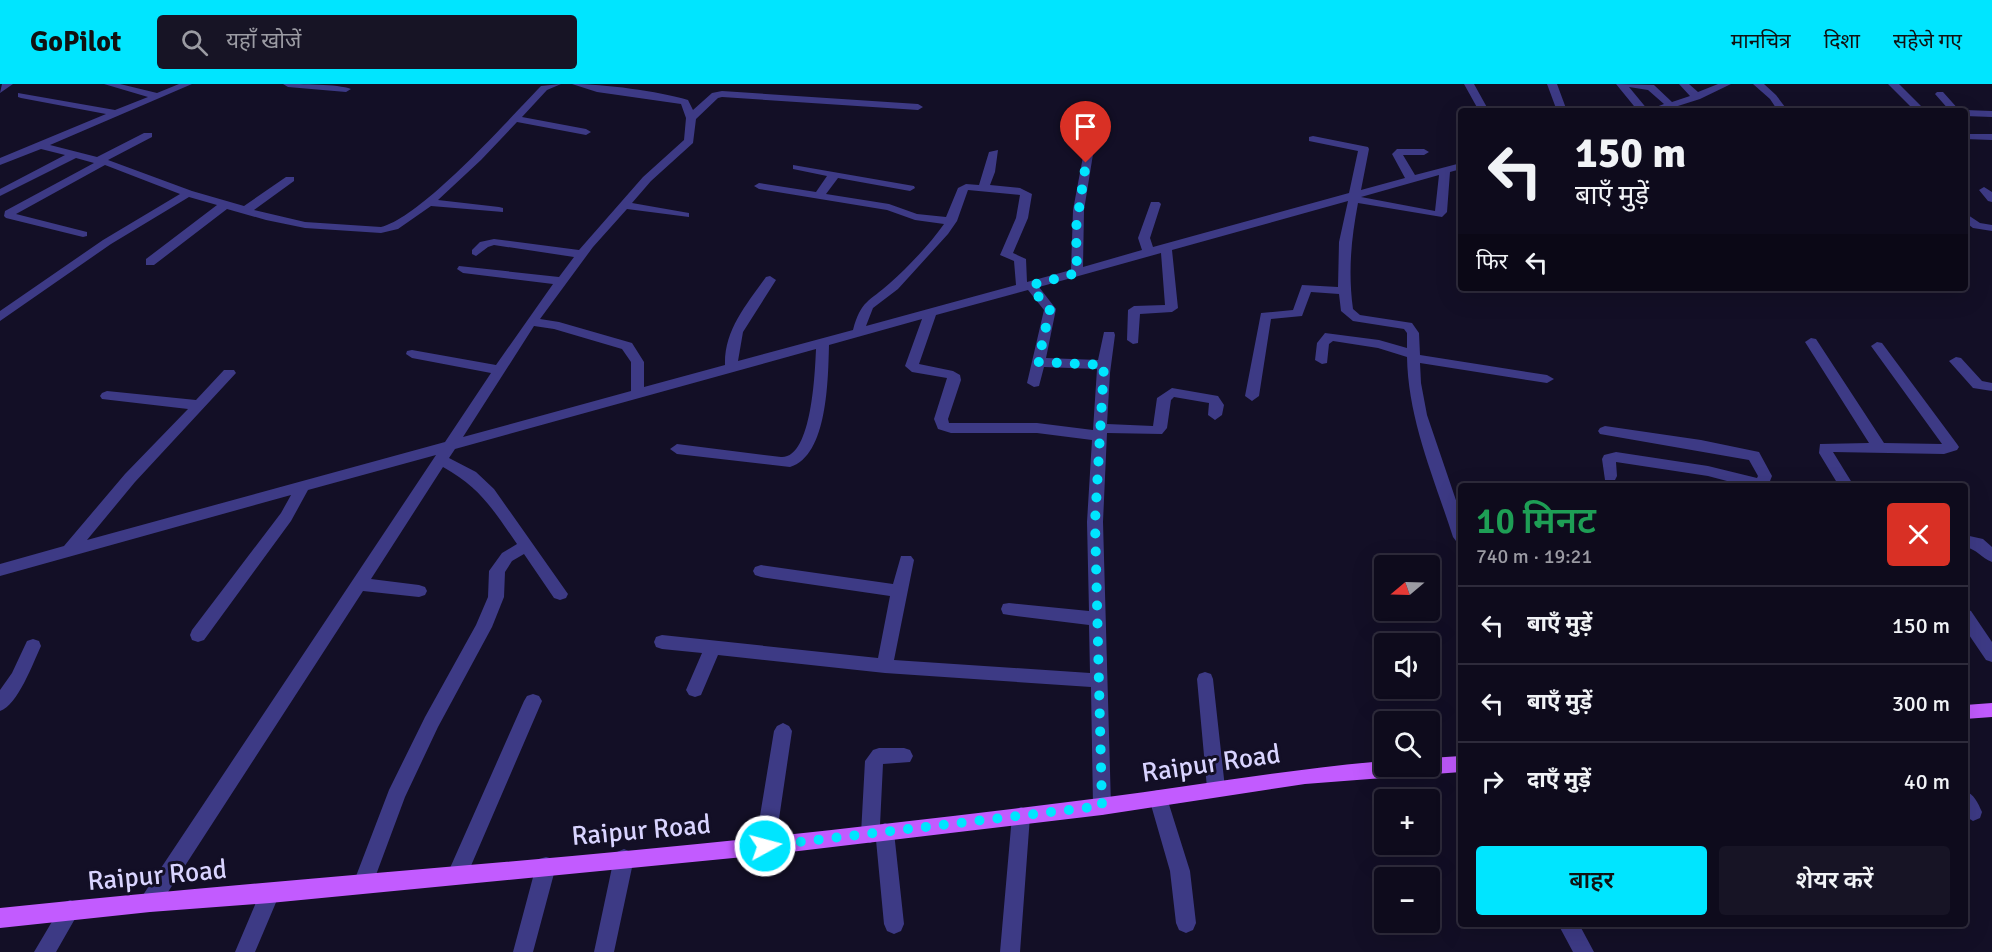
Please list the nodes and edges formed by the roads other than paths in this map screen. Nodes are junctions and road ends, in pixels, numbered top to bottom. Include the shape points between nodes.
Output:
1 (8, 84) edge
2 (109, 84) edge
3 (187, 84) edge
4 (288, 84) edge
5 (556, 84) edge
6 (577, 84) edge
7 (1469, 84) edge
8 (1552, 84) edge
9 (1621, 84) edge
10 (1627, 84) edge
11 (1684, 84) edge
12 (1726, 84) edge
13 (1758, 84) edge
14 (1893, 84) edge
15 (0, 90) edge
16 (346, 90) dead end
17 (1940, 94) dead end
18 (21, 95) dead end
19 (156, 96) junction
20 (1697, 96) junction
21 (1670, 105) junction
22 (918, 107) dead end
23 (1482, 108) edge
24 (1561, 108) edge
25 (1641, 108) edge
26 (1661, 108) edge
27 (1781, 108) edge
28 (1919, 108) edge
29 (1952, 108) edge
30 (114, 113) junction
31 (1968, 113) edge
32 (1992, 114) edge
33 (514, 118) junction
34 (691, 118) junction
35 (586, 132) dead end
36 (148, 135) dead end
37 (1968, 137) dead end
38 (1992, 137) edge
39 (1313, 139) dead end
40 (38, 145) junction
41 (1089, 148) dead end
42 (994, 152) dead end
43 (1424, 152) dead end
44 (75, 154) junction
45 (101, 161) junction
46 (0, 162) edge
47 (797, 167) dead end
48 (1458, 167) edge
49 (1445, 171) junction
50 (837, 175) junction
51 (290, 179) dead end
52 (1412, 180) junction
53 (759, 186) dead end
54 (910, 188) dead end
55 (983, 188) junction
56 (0, 193) edge
57 (188, 193) junction
58 (819, 196) junction
59 (1353, 197) junction
60 (429, 202) junction
61 (1155, 204) dead end
62 (225, 205) junction
63 (625, 205) junction
64 (499, 210) dead end
65 (245, 211) junction
66 (685, 215) dead end
67 (1968, 218) edge
68 (951, 220) junction
69 (1992, 228) edge
70 (83, 234) dead end
71 (1167, 248) junction
72 (476, 252) dead end
73 (1149, 253) junction
74 (581, 254) junction
75 (150, 262) dead end
76 (463, 269) dead end
77 (1077, 273) junction
78 (770, 280) dead end
79 (560, 281) junction
80 (1027, 286) junction
81 (1344, 291) junction
82 (932, 312) junction
83 (0, 317) edge
84 (531, 322) junction
85 (858, 333) junction
86 (1109, 335) dead end
87 (1133, 340) dead end
88 (1810, 342) dead end
89 (822, 343) junction
90 (1877, 346) dead end
91 (412, 354) dead end
92 (1413, 356) junction
93 (1322, 360) dead end
94 (1956, 361) dead end
95 (1038, 362) junction
96 (1104, 365) junction
97 (732, 368) junction
98 (499, 370) junction
99 (229, 373) dead end
100 (1547, 379) dead end
101 (1034, 383) dead end
102 (1992, 387) edge
103 (637, 395) junction
104 (107, 396) dead end
105 (1252, 396) dead end
106 (198, 405) junction
107 (1215, 415) dead end
108 (1605, 431) dead end
109 (1101, 432) junction
110 (1880, 448) junction
111 (677, 449) dead end
112 (445, 452) junction
113 (1610, 476) dead end
114 (1751, 483) edge
115 (1761, 483) edge
116 (1845, 483) edge
117 (303, 486) junction
118 (1458, 528) edge
119 (1968, 541) edge
120 (527, 545) junction
121 (70, 550) junction
122 (1992, 556) edge
123 (906, 560) dead end
124 (0, 570) edge
125 (761, 571) dead end
126 (358, 584) junction
127 (419, 591) dead end
128 (898, 591) junction
129 (560, 594) dead end
130 (1009, 609) dead end
131 (1098, 619) junction
132 (1968, 620) edge
133 (198, 635) dead end
134 (662, 642) dead end
135 (33, 646) dead end
136 (713, 648) junction
137 (1992, 655) edge
138 (885, 666) junction
139 (1205, 679) dead end
140 (1101, 681) junction
141 (695, 690) dead end
142 (533, 701) dead end
143 (0, 704) edge
144 (1992, 710) edge
145 (1968, 712) edge
146 (783, 731) dead end
147 (904, 756) dead end
148 (1458, 764) edge
149 (1440, 765) edge
150 (1374, 770) edge
151 (1216, 788) junction
152 (1158, 798) junction
153 (1102, 806) junction
154 (1021, 816) junction
155 (878, 833) junction
156 (765, 846) junction
157 (624, 858) junction
158 (546, 866) junction
159 (458, 875) junction
160 (363, 884) junction
161 (270, 893) junction
162 (150, 902) junction
163 (70, 910) junction
164 (0, 918) edge
165 (1186, 923) dead end
166 (894, 924) dead end
167 (1570, 927) edge
168 (45, 952) edge
169 (245, 952) edge
170 (523, 952) edge
171 (604, 952) edge
172 (1010, 952) edge
173 (1584, 952) edge

1 - 15 street
2 - 19 street
3 - 19 street
4 - 16 street
5 - 33 street via 544,88
6 - 34 street via 681,100 688,105
7 - 23 street
8 - 24 street
9 - 25 street
10 - 21 street via 1651,87
11 - 20 street
12 - 20 street
13 - 27 street
14 - 28 street
17 - 29 street
18 - 30 street
19 - 30 street
20 - 21 street
21 - 26 street
22 - 34 street via 722,94
30 - 40 street
31 - 32 street
33 - 35 street
33 - 60 street
34 - 63 street via 689,141
36 - 45 street
37 - 38 street
39 - 59 street via 1364,149
40 - 44 street
40 - 46 street
41 - 77 street via 1078,202
42 - 55 street
43 - 52 street via 1397,154
44 - 45 street
44 - 56 street
45 - 57 street
45 - 70 street via 9,213
47 - 50 street
48 - 49 street
49 - 52 street
49 - 59 street via 1438,215
50 - 54 street
50 - 58 street
51 - 65 street
52 - 59 street
53 - 58 street
55 - 68 street via 963,188
55 - 80 street via 1026,194 1022,218 1006,255 1020,260 1020,277
57 - 62 street
57 - 83 street via 107,242
58 - 68 street via 889,207 915,217
59 - 71 street
59 - 81 street via 1345,242
60 - 64 street
60 - 65 street via 394,227 381,230 305,225
61 - 73 street via 1144,238
62 - 65 street
62 - 75 street
63 - 66 street
63 - 74 street
67 - 69 street via 1977,226
68 - 85 street via 894,286 867,308
71 - 73 street
71 - 87 street via 1172,308 1134,310
72 - 74 street via 484,244 494,242
73 - 77 street
74 - 79 street
76 - 79 street
77 - 80 street
78 - 97 street via 735,334 730,350
79 - 84 street
80 - 82 street
80 - 95 street via 1050,309
81 - 92 street via 1347,311 1352,316 1411,329
81 - 105 street via 1306,288 1301,311 1265,316
82 - 85 street
82 - 109 street via 912,366 953,375 941,419 943,426
84 - 98 street
84 - 103 street via 627,346 638,365
85 - 89 street
86 - 96 street
88 - 110 street
89 - 97 street
89 - 111 street via 816,411 811,433 798,458 778,462
90 - 110 street via 1952,447
91 - 98 street
92 - 93 street via 1379,344 1330,336 1323,343
92 - 100 street
92 - 118 street via 1420,415
94 - 102 street via 1978,385
95 - 96 street
95 - 101 street
96 - 109 street
97 - 103 street
98 - 112 street
99 - 106 street
103 - 112 street
104 - 106 street
106 - 121 street
107 - 109 street via 1217,405 1213,399 1172,392 1164,398 1157,431
108 - 115 street via 1754,456 1765,476
109 - 131 street via 1095,522
110 - 116 street via 1825,447
112 - 117 street
112 - 120 street via 478,482
112 - 126 street
113 - 114 street via 1609,459 1616,457 1708,471
117 - 121 street
117 - 133 street via 286,517
119 - 122 street via 1978,543
120 - 129 street
120 - 160 street via 507,557 497,571 496,597 484,627 431,722 396,796
121 - 124 street
123 - 128 street
125 - 128 street
126 - 127 street
126 - 162 street
128 - 138 street
130 - 131 street
131 - 140 street
132 - 137 street
134 - 136 street
135 - 143 street
136 - 138 street
136 - 141 street
138 - 140 street
139 - 151 street
140 - 153 street
142 - 159 street
144 - 145 main road
146 - 156 street
147 - 155 street via 879,756 874,761
148 - 149 main road, Raipur Road
150 - 151 main road, Raipur Road
151 - 152 main road, Raipur Road
152 - 153 main road, Raipur Road
152 - 165 street via 1180,871
153 - 154 main road, Raipur Road
154 - 155 main road, Raipur Road
154 - 172 street
155 - 156 main road, Raipur Road
155 - 166 street
156 - 157 main road, Raipur Road
157 - 158 main road, Raipur Road
157 - 171 street
158 - 159 main road, Raipur Road
158 - 170 street
159 - 160 main road, Raipur Road
160 - 161 main road, Raipur Road
161 - 162 main road, Raipur Road
161 - 169 street
162 - 163 main road, Raipur Road
163 - 164 main road, Raipur Road
163 - 168 street
167 - 173 street

